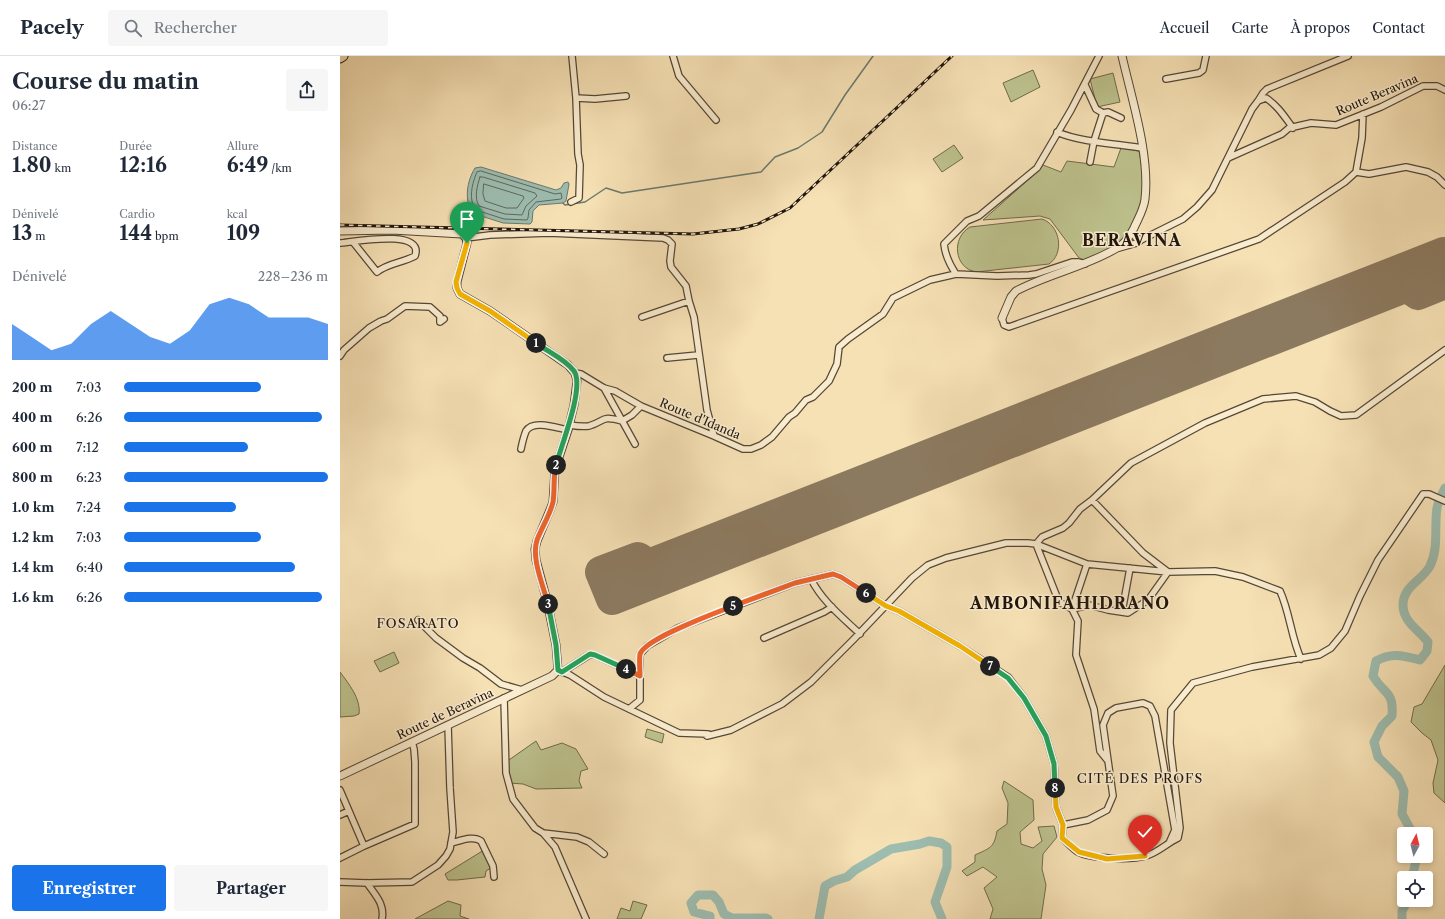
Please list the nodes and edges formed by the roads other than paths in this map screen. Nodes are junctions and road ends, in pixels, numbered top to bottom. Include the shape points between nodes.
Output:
1 (343, 56) edge
2 (572, 56) edge
3 (673, 56) edge
4 (1099, 56) edge
5 (1122, 56) edge
6 (1206, 56) edge
7 (1348, 56) edge
8 (340, 58) edge
9 (1166, 79) dead end
10 (1085, 85) junction
11 (1445, 90) edge
12 (626, 96) dead end
13 (576, 98) junction
14 (1258, 101) junction
15 (1103, 113) junction
16 (1363, 114) junction
17 (1121, 118) dead end
18 (716, 120) dead end
19 (1293, 128) junction
20 (1057, 132) junction
21 (1094, 141) junction
22 (1143, 148) junction
23 (1228, 158) junction
24 (1090, 162) dead end
25 (1356, 172) junction
26 (1445, 185) edge
27 (571, 202) dead end
28 (340, 231) edge
29 (1132, 232) junction
30 (466, 238) junction
31 (1141, 240) junction
32 (353, 242) junction
33 (340, 243) edge
34 (1118, 248) junction
35 (1085, 264) junction
36 (956, 274) junction
37 (689, 301) junction
38 (642, 317) dead end
39 (1002, 318) joint
40 (444, 319) dead end
41 (1445, 350) edge
42 (698, 354) junction
43 (340, 356) edge
44 (667, 358) dead end
45 (575, 373) junction
46 (604, 388) junction
47 (641, 406) junction
48 (622, 421) junction
49 (569, 428) junction
50 (714, 436) junction
51 (635, 444) dead end
52 (520, 449) dead end
53 (1092, 500) junction
54 (1445, 501) edge
55 (1036, 544) junction
56 (1087, 564) junction
57 (1130, 568) junction
58 (1168, 572) junction
59 (811, 579) junction
60 (886, 606) junction
61 (832, 607) junction
62 (1072, 610) junction
63 (1122, 612) junction
64 (418, 620) dead end
65 (860, 634) junction
66 (764, 638) dead end
67 (1301, 658) junction
68 (560, 671) junction
69 (640, 676) junction
70 (522, 690) junction
71 (504, 698) junction
72 (630, 709) junction
73 (448, 725) junction
74 (412, 742) junction
75 (1108, 761) junction
76 (340, 776) edge
77 (340, 790) edge
78 (349, 811) junction
79 (340, 816) edge
80 (1063, 825) junction
81 (543, 833) junction
82 (1170, 841) junction
83 (452, 843) junction
84 (364, 846) junction
85 (604, 854) dead end
86 (340, 858) edge
87 (494, 877) dead end
88 (340, 882) edge
89 (367, 884) junction
90 (382, 919) edge
91 (586, 919) edge

1 - 8 main road
2 - 13 street
3 - 18 street via 679,76
4 - 10 street
5 - 22 street
6 - 9 street via 1203,70 1199,73
7 - 14 street via 1267,89
10 - 15 street via 1096,110
10 - 20 street
11 - 16 street, Route Beravina via 1437,86 1423,86
12 - 13 street
13 - 27 street via 579,198
14 - 19 street via 1266,98 1272,102
14 - 23 street
15 - 17 street via 1108,112
15 - 21 street
16 - 19 street, Route Beravina via 1336,125 1311,123
16 - 25 street
19 - 23 street, Route Beravina
20 - 21 street
20 - 36 street via 1037,168 979,216 967,222 944,244 944,251
21 - 22 street
21 - 24 street
22 - 29 street via 1145,200
23 - 31 street via 1212,190 1197,207 1182,219
25 - 26 street via 1369,174 1406,167 1428,172
25 - 39 street via 1259,239 1009,327 1004,325
28 - 30 street via 456,233
29 - 31 street
29 - 34 street
30 - 37 street via 549,233 663,238 672,244 671,267 686,286
30 - 45 street via 467,243 456,282 460,294 490,311 568,365
31 - 34 street
32 - 32 street via 398,239 408,241 415,246 416,251 414,256 407,260 383,267 377,272
32 - 33 street
34 - 35 street
35 - 36 street via 1072,262 1029,275
35 - 39 street via 1016,290
36 - 50 street, Route d'Idanda via 930,280 893,298 883,314 839,347 837,364 829,381 761,445 752,450 743,449
37 - 38 street
37 - 42 street via 694,317
40 - 43 street via 440,322 440,316 430,307 405,306 388,319 372,326
41 - 53 street via 1356,415 1341,416 1315,402 1296,396 1263,399 1205,423 1131,463
42 - 44 street
42 - 50 street
45 - 46 street, Route d'Idanda
45 - 49 street via 577,381
46 - 47 street, Route d'Idanda
46 - 48 street
47 - 48 street
47 - 50 street, Route d'Idanda
48 - 49 street via 605,418 590,426
48 - 51 street
49 - 52 street via 531,426 526,431
49 - 68 street via 555,469 553,502 535,549
53 - 55 street via 1080,508 1063,528 1042,537
53 - 58 street via 1143,553
54 - 67 street via 1423,494 1378,560 1345,631 1331,648 1319,655
55 - 56 street
55 - 60 street via 1006,543 928,565
55 - 62 street via 1060,602
56 - 57 street
56 - 62 street
57 - 58 street
57 - 63 street
58 - 63 street via 1148,600 1128,613
58 - 67 street via 1215,571 1242,577 1280,591
59 - 60 street via 833,574
59 - 61 street
59 - 69 street via 678,628 647,646 640,654
60 - 65 street
60 - 80 street via 960,646 1008,678 1024,698 1046,736 1054,764 1056,807
61 - 65 street
61 - 66 street
62 - 63 street via 1089,605
62 - 75 street via 1078,621 1076,654 1094,709 1100,751
64 - 70 street via 436,638 501,684
65 - 72 street via 811,682 782,704 731,730 707,736 708,734 679,733
67 - 82 street via 1252,667 1193,683 1171,710 1170,743 1180,828 1178,838
68 - 69 street via 590,654
68 - 70 street, Route de Beravina
68 - 72 street
69 - 72 street via 640,700
70 - 71 street, Route de Beravina
71 - 73 street, Route de Beravina
71 - 81 street via 506,773 513,799 535,828
73 - 74 street, Route de Beravina
73 - 83 street
74 - 76 street, Route de Beravina
74 - 84 street via 415,762 415,824
75 - 80 street via 1113,796 1106,810 1088,820
75 - 82 street via 1103,726 1108,713 1116,708 1143,703 1150,706 1155,716 1175,830
77 - 78 street
78 - 79 street
78 - 84 street
80 - 82 street via 1062,838 1079,852 1107,859 1145,856 1163,848
81 - 85 street via 577,837 589,842
81 - 91 street via 555,847
83 - 87 street via 477,838 481,841 493,866
83 - 89 street via 438,865 412,882
84 - 86 street
88 - 89 street
89 - 90 street via 382,905

